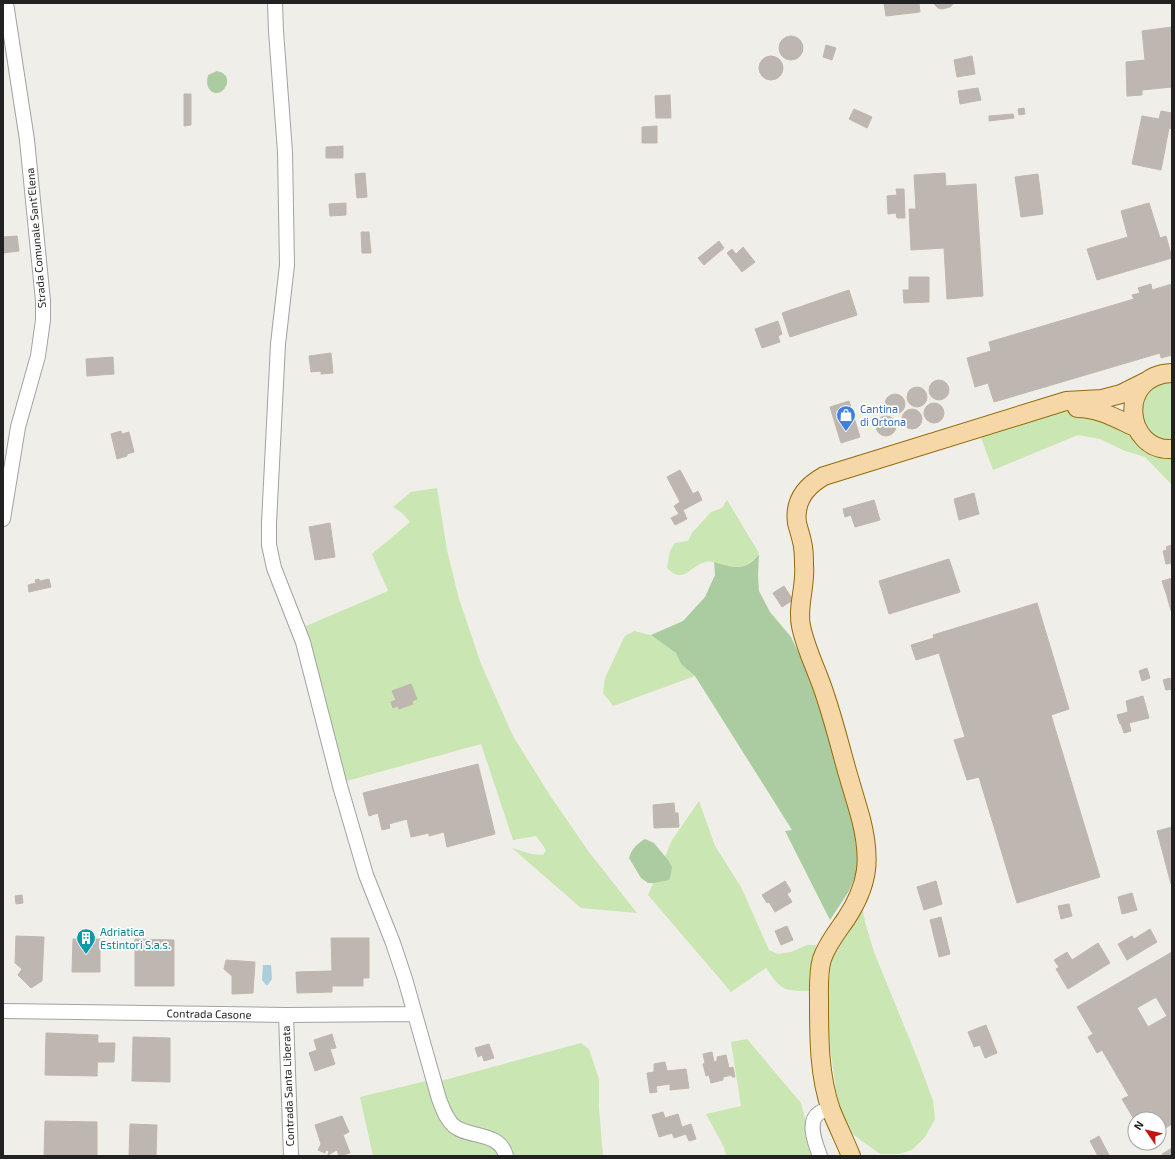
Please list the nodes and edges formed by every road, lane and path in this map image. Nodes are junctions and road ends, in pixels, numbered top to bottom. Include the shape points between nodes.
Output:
1 (6, 3) edge
2 (275, 3) edge
3 (1169, 373) edge
4 (1147, 381) junction
5 (1042, 409) junction
6 (1137, 428) junction
7 (1171, 449) edge
8 (3, 519) edge
9 (3, 1011) edge
10 (415, 1014) junction
11 (286, 1015) junction
12 (831, 1109) junction
13 (291, 1156) edge
14 (506, 1156) edge
15 (820, 1156) edge
16 (852, 1156) edge

1 - 8 street, Strada Comunale Sant'Elena via 27,140 43,320 38,356 18,427
2 - 10 street via 285,152 287,265 278,344 269,545 274,568 303,642 366,875 395,950
3 - 4 main road
4 - 5 main road via 1121,394 1102,399 1066,401
4 - 6 main road via 1138,391 1133,403 1133,416
5 - 6 main road via 1089,409
5 - 12 main road via 824,476 804,491 800,501 797,521 805,570 799,613 803,633 826,697 867,849 866,876 858,897 829,943 822,960 819,1032
6 - 7 main road via 1144,439 1155,446
9 - 11 street, Contrada Casone
10 - 11 street, Contrada Casone
10 - 14 street via 446,1116 455,1127 489,1137 499,1144
11 - 13 street, Contrada Santa Liberata
12 - 15 street via 819,1113 812,1126
12 - 16 main road

